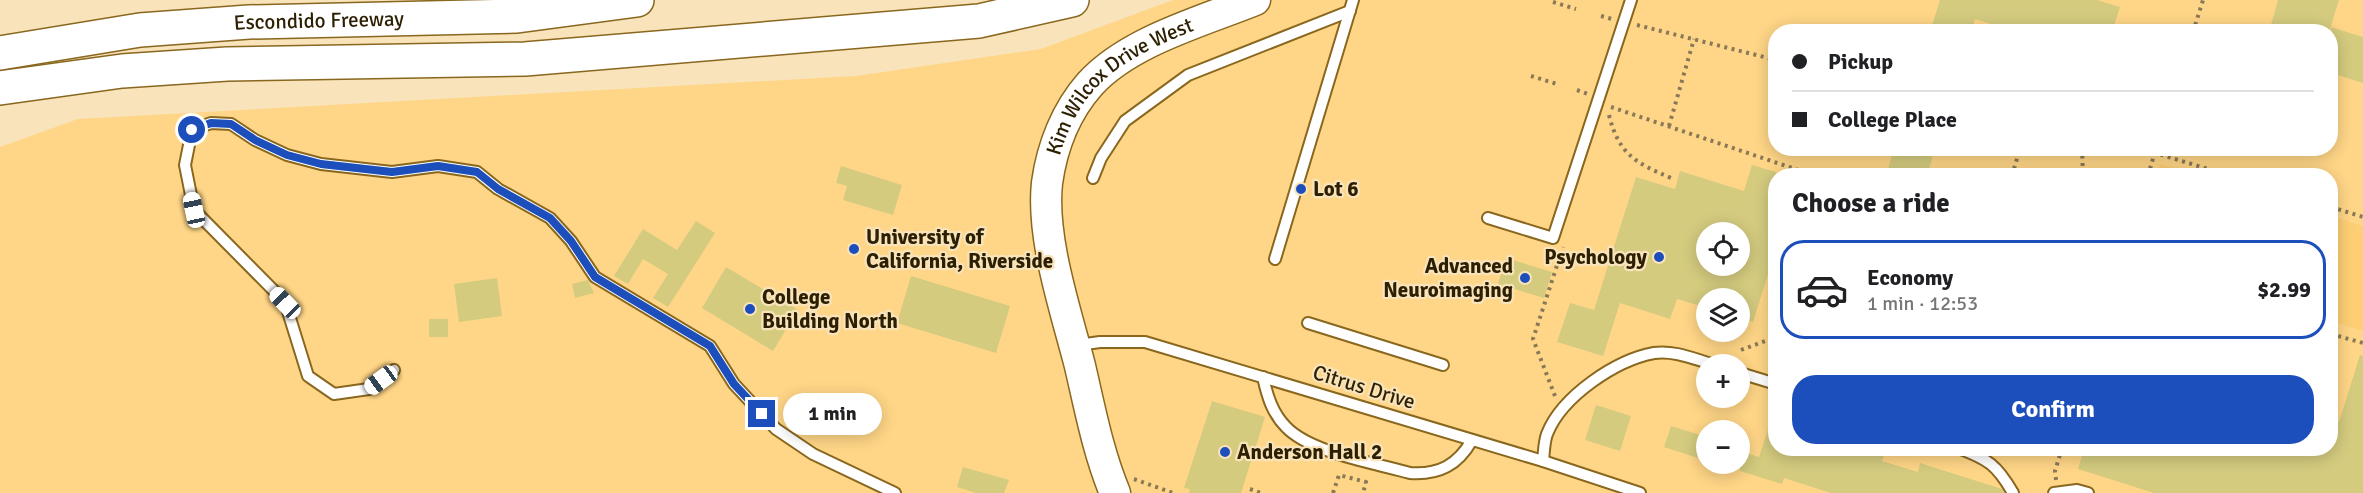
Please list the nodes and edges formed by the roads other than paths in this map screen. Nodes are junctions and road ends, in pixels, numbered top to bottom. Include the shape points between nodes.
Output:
1 (638, 0) edge
2 (1072, 0) edge
3 (1256, 0) edge
4 (1630, 0) edge
5 (1352, 5) edge
6 (0, 53) edge
7 (0, 88) edge
8 (1093, 178) dead end
9 (1488, 218) dead end
10 (1275, 259) dead end
11 (1308, 323) dead end
12 (1074, 346) junction
13 (1696, 360) edge
14 (1443, 365) dead end
15 (394, 370) dead end
16 (1750, 376) edge
17 (1263, 377) junction
18 (1768, 382) edge
19 (1472, 440) junction
20 (1980, 456) edge
21 (1543, 461) junction
22 (1124, 489) edge
23 (2055, 492) edge
24 (895, 493) edge
25 (1640, 493) edge
26 (2013, 493) edge
27 (2088, 493) edge

1 - 6 highway, Escondido Freeway via 517,16 249,22 140,30
2 - 7 highway via 979,21 537,58 227,64 122,71
3 - 12 street, Kim Wilcox Drive West via 1135,50 1111,65 1090,84 1059,132 1047,184 1047,223
4 - 9 lane via 1553,238
5 - 8 lane via 1188,75 1125,121
5 - 10 lane
11 - 14 lane
12 - 17 lane, Citrus Drive via 1145,342
12 - 22 street, Kim Wilcox Drive West via 1102,459
13 - 21 lane via 1654,353 1608,372 1581,389 1547,434
15 - 24 lane via 369,389 334,394 308,376 285,303 194,210 185,165 192,130 211,123 231,124 287,155 321,164 392,172 438,166 477,172 498,189 550,218 595,277 710,346 734,384 776,429 813,454
16 - 18 lane
17 - 19 lane, Citrus Drive
17 - 19 lane via 1269,400 1286,427 1316,445 1410,473 1426,474 1455,463
19 - 21 lane, Citrus Drive
20 - 26 lane via 2001,472
21 - 25 lane, Citrus Drive
23 - 27 lane

